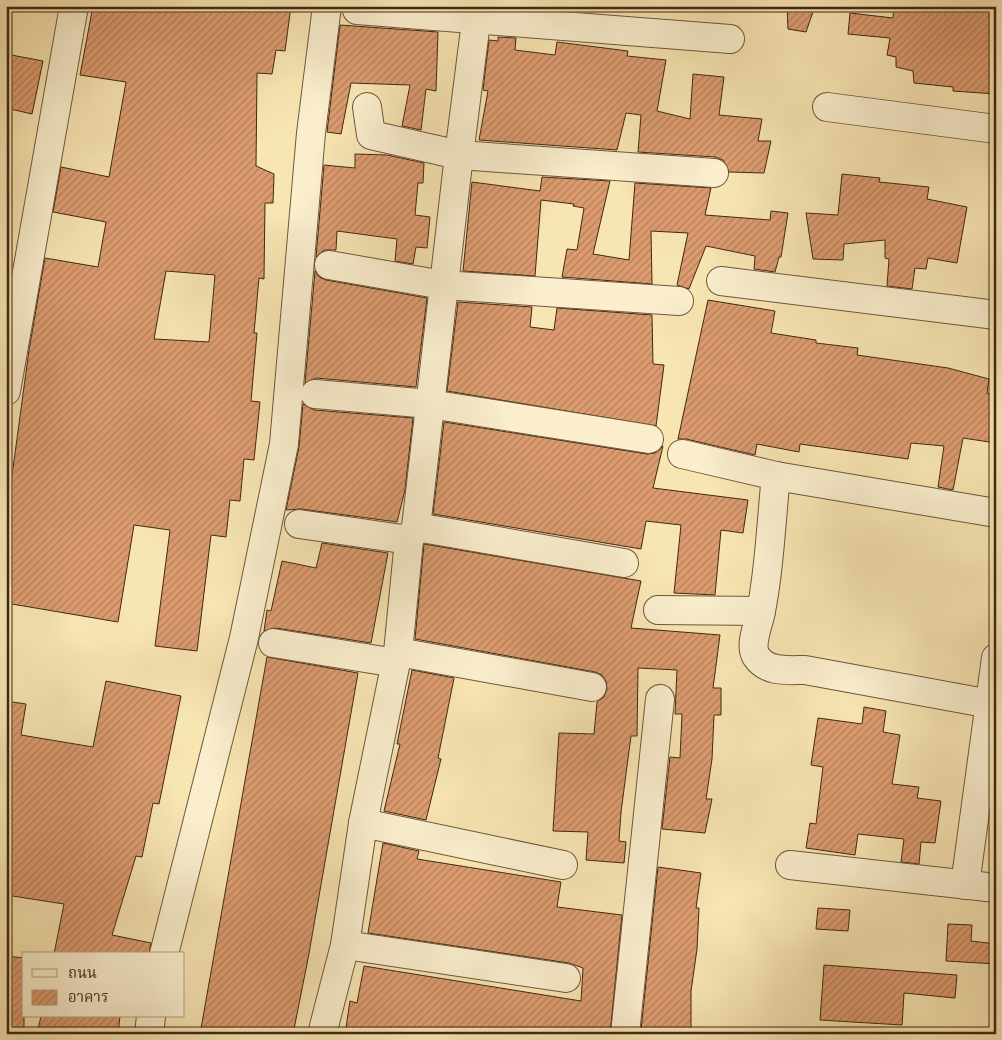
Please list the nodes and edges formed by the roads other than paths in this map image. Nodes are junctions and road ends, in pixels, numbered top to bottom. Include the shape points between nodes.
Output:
1 (74, 6) edge
2 (327, 6) edge
3 (357, 10) dead end
4 (478, 12) edge
5 (730, 39) dead end
6 (367, 107) dead end
7 (827, 107) dead end
8 (996, 129) edge
9 (459, 155) junction
10 (714, 173) dead end
11 (329, 265) dead end
12 (721, 281) dead end
13 (443, 285) junction
14 (679, 301) dead end
15 (996, 315) edge
16 (6, 391) edge
17 (315, 394) dead end
18 (430, 404) junction
19 (649, 439) dead end
20 (682, 454) dead end
21 (776, 476) junction
22 (996, 513) edge
23 (299, 524) dead end
24 (412, 533) junction
25 (624, 563) dead end
26 (658, 610) dead end
27 (762, 611) junction
28 (273, 643) dead end
29 (397, 658) junction
30 (996, 658) edge
31 (592, 687) dead end
32 (660, 699) dead end
33 (993, 705) edge
34 (363, 824) junction
35 (563, 865) dead end
36 (790, 865) dead end
37 (964, 885) junction
38 (996, 888) edge
39 (345, 945) junction
40 (165, 952) edge
41 (566, 978) dead end
42 (151, 1018) edge
43 (149, 1034) edge
44 (322, 1034) edge
45 (625, 1034) edge

1 - 16 street
2 - 40 street via 311,133 284,444 244,638
3 - 4 street
4 - 5 street
4 - 9 street
6 - 9 street via 362,136
7 - 8 street
9 - 10 street
9 - 13 street
11 - 13 street
12 - 15 street
13 - 14 street
13 - 18 street
17 - 18 street
18 - 19 street
18 - 24 street
20 - 21 street
21 - 22 street
21 - 27 street
23 - 24 street
24 - 25 street
24 - 29 street
26 - 27 street
27 - 33 street via 754,640 755,655 764,665
28 - 29 street
29 - 31 street
29 - 34 street
30 - 33 street
32 - 45 street
33 - 37 street
34 - 35 street
34 - 39 street
36 - 37 street
37 - 38 street
39 - 41 street
39 - 44 street
42 - 43 street

